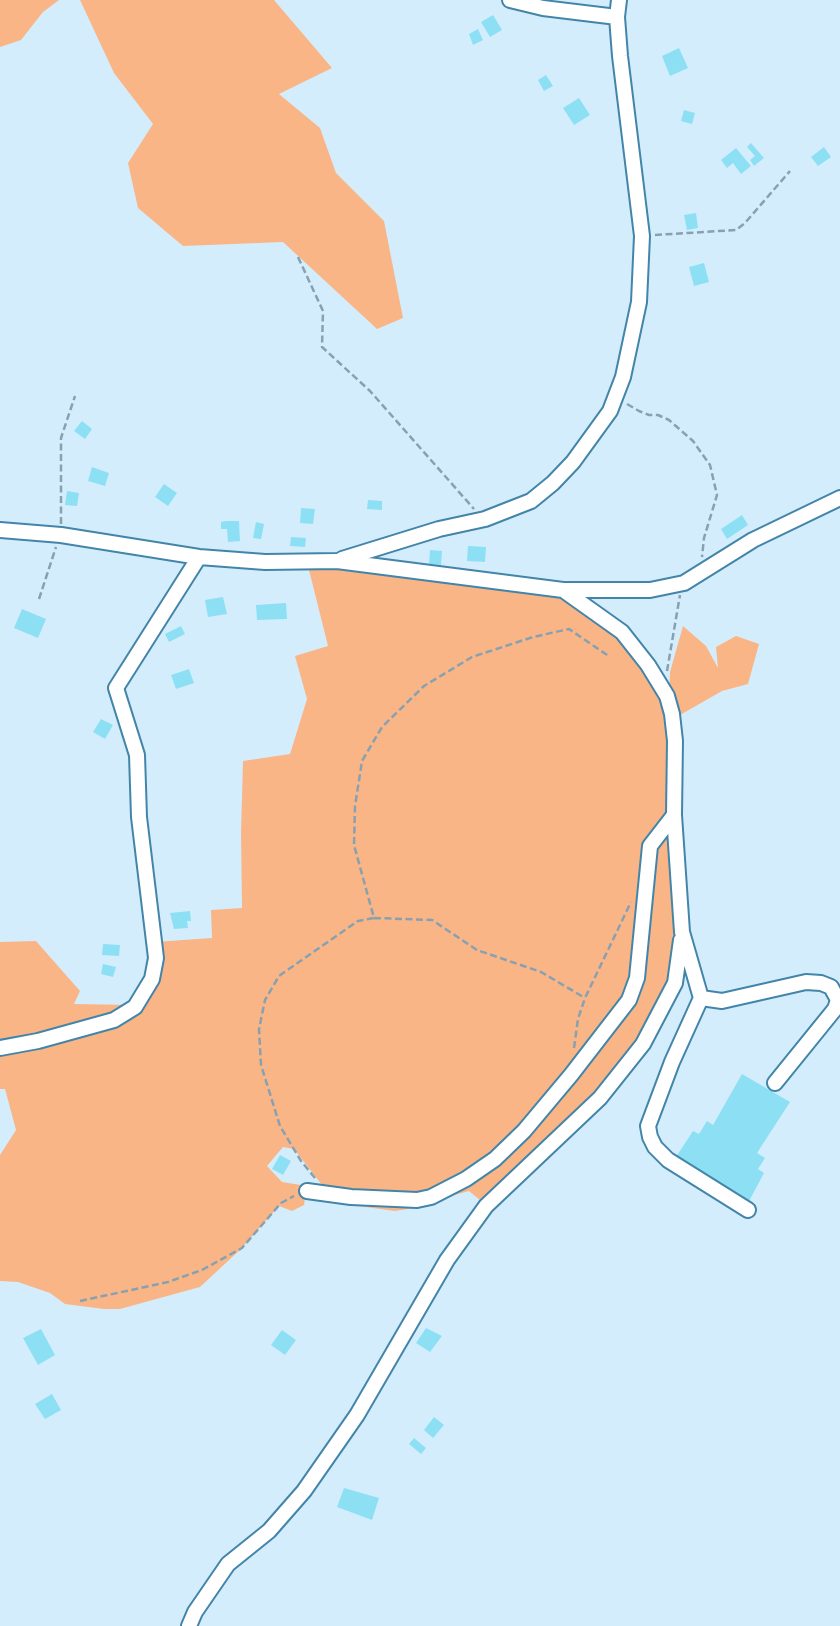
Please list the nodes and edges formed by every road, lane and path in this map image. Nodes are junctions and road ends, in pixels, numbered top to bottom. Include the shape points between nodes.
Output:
1 (510, 0) edge
2 (619, 0) edge
3 (617, 17) junction
4 (790, 171) dead end
5 (642, 236) junction
6 (298, 257) dead end
7 (75, 396) dead end
8 (616, 398) junction
9 (840, 498) edge
10 (485, 519) junction
11 (0, 530) edge
12 (61, 535) junction
13 (199, 557) junction
14 (337, 561) junction
15 (697, 577) junction
16 (563, 590) junction
17 (681, 593) dead end
18 (39, 599) dead end
19 (610, 657) dead end
20 (667, 696) junction
21 (674, 815) junction
22 (634, 897) dead end
23 (374, 918) junction
24 (682, 932) junction
25 (585, 998) junction
26 (701, 998) junction
27 (0, 1048) edge
28 (574, 1049) dead end
29 (775, 1083) dead end
30 (307, 1191) joint
31 (324, 1192) junction
32 (748, 1210) dead end
33 (80, 1301) dead end
34 (189, 1626) edge

1 - 3 street
2 - 3 street
3 - 5 street
4 - 5 path via 736,230
5 - 8 street via 639,302
6 - 10 path via 323,311 321,347 370,391
7 - 12 path via 61,438
8 - 10 street via 591,439 553,483 531,501
8 - 15 path via 669,420 693,441 710,465 717,495
9 - 15 street via 753,540
10 - 14 street
11 - 12 street
12 - 13 street
12 - 18 path
13 - 14 street
13 - 27 street via 116,688 137,755 139,817 156,958 152,979 135,1007 114,1020
14 - 16 street
15 - 16 street via 650,590
16 - 20 street via 622,632
17 - 20 path via 667,664
19 - 23 path via 569,629 533,637 472,657 424,686 382,727 362,761 355,806 354,845
20 - 21 street via 675,741
21 - 24 street
21 - 31 street via 650,846 637,978 629,1000 524,1131 495,1159 431,1197 364,1198
22 - 25 path
23 - 25 path via 432,920 477,950 541,972
23 - 31 path via 358,921 279,976 265,1000 259,1029 261,1065 280,1126
24 - 26 street
24 - 34 street via 675,983 643,1044 600,1098 486,1206 447,1260 357,1415 304,1491 269,1531 228,1564
25 - 28 path
26 - 29 street via 722,1001 806,982 834,990 835,1009
26 - 32 street via 648,1126 650,1137 668,1160
30 - 31 street
30 - 33 path via 281,1203 242,1248 202,1270

